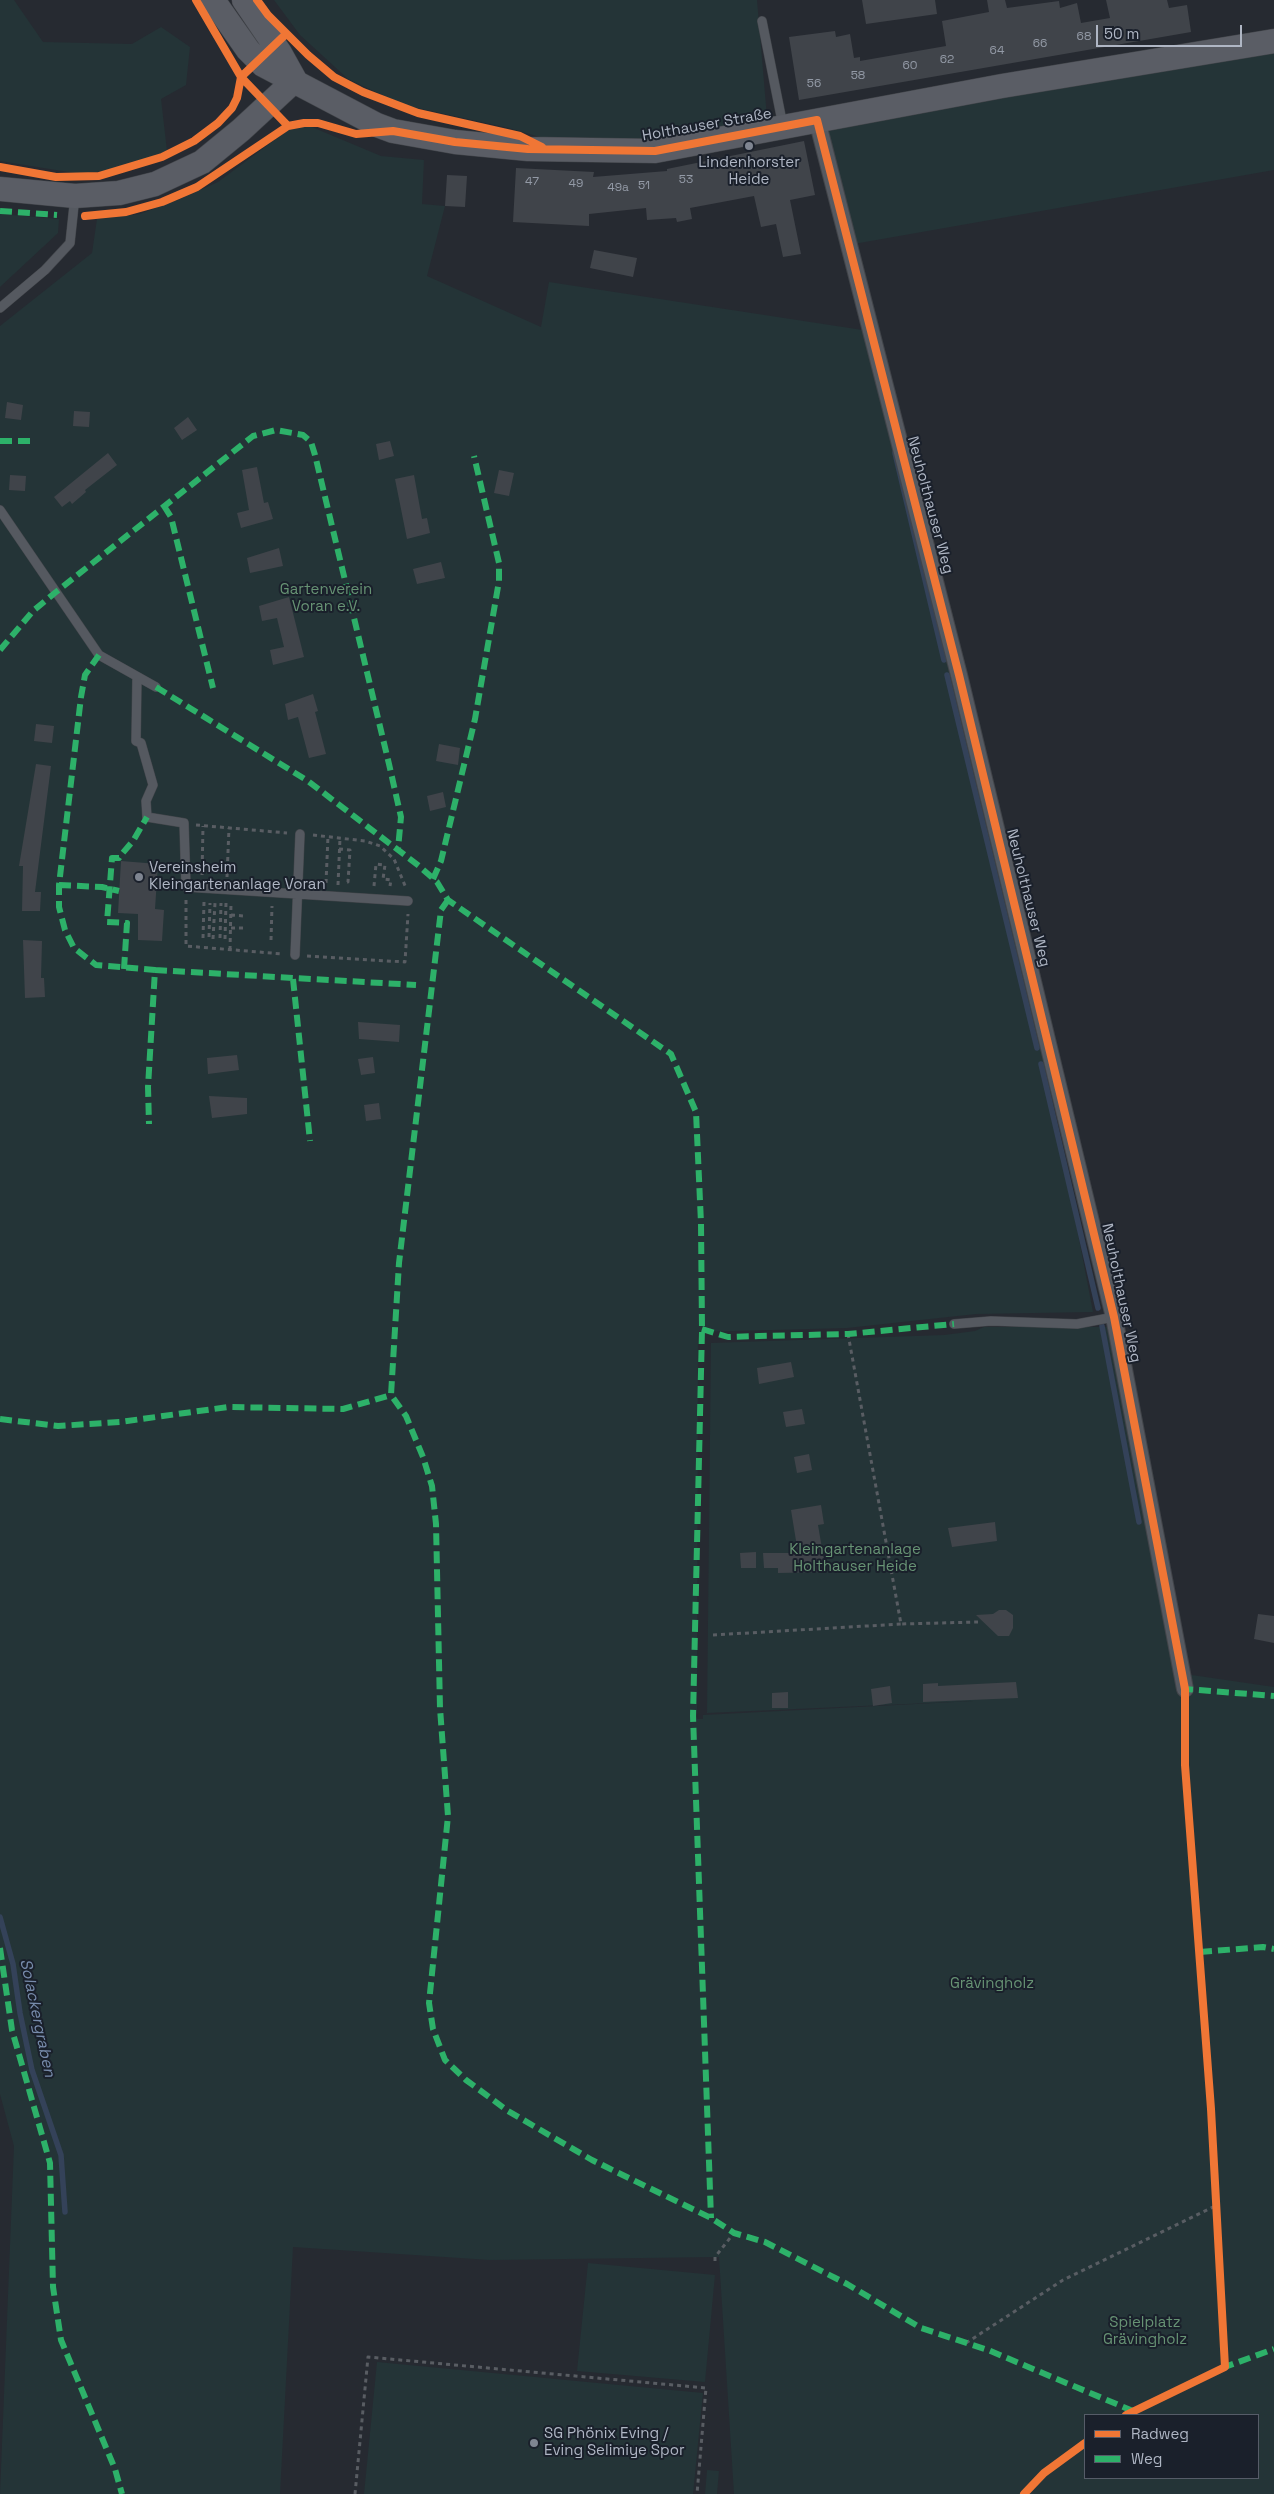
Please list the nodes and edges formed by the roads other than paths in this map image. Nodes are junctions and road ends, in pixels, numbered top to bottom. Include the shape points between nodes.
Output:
1 (213, 0) edge
2 (244, 0) edge
3 (762, 21) dead end
4 (1274, 41) edge
5 (295, 80) junction
6 (817, 120) junction
7 (783, 127) junction
8 (0, 188) edge
9 (75, 196) junction
10 (0, 308) edge
11 (0, 510) edge
12 (137, 677) junction
13 (156, 687) dead end
14 (300, 834) road end
15 (297, 895) junction
16 (408, 901) road end
17 (295, 955) road end
18 (1114, 1317) junction
19 (954, 1324) dead end
20 (1186, 1689) dead end

1 - 5 street, Holthauser Straße via 258,61
2 - 5 street
3 - 7 lane
4 - 6 street, Holthauser Straße
5 - 7 street, Holthauser Straße via 322,98 377,125 455,142 528,149 655,151
5 - 9 street via 202,162 168,179 132,191
6 - 7 street, Holthauser Straße
6 - 18 street, Neuholthauser Weg via 950,638
8 - 9 street
9 - 10 lane via 70,243 45,270
11 - 12 lane via 99,655
12 - 13 lane
12 - 15 lane via 136,740 142,743 153,785 146,802 147,817 184,823 186,887
14 - 15 lane
15 - 16 lane
15 - 17 lane
18 - 19 lane via 1077,1324 991,1321
18 - 20 street, Neuholthauser Weg

